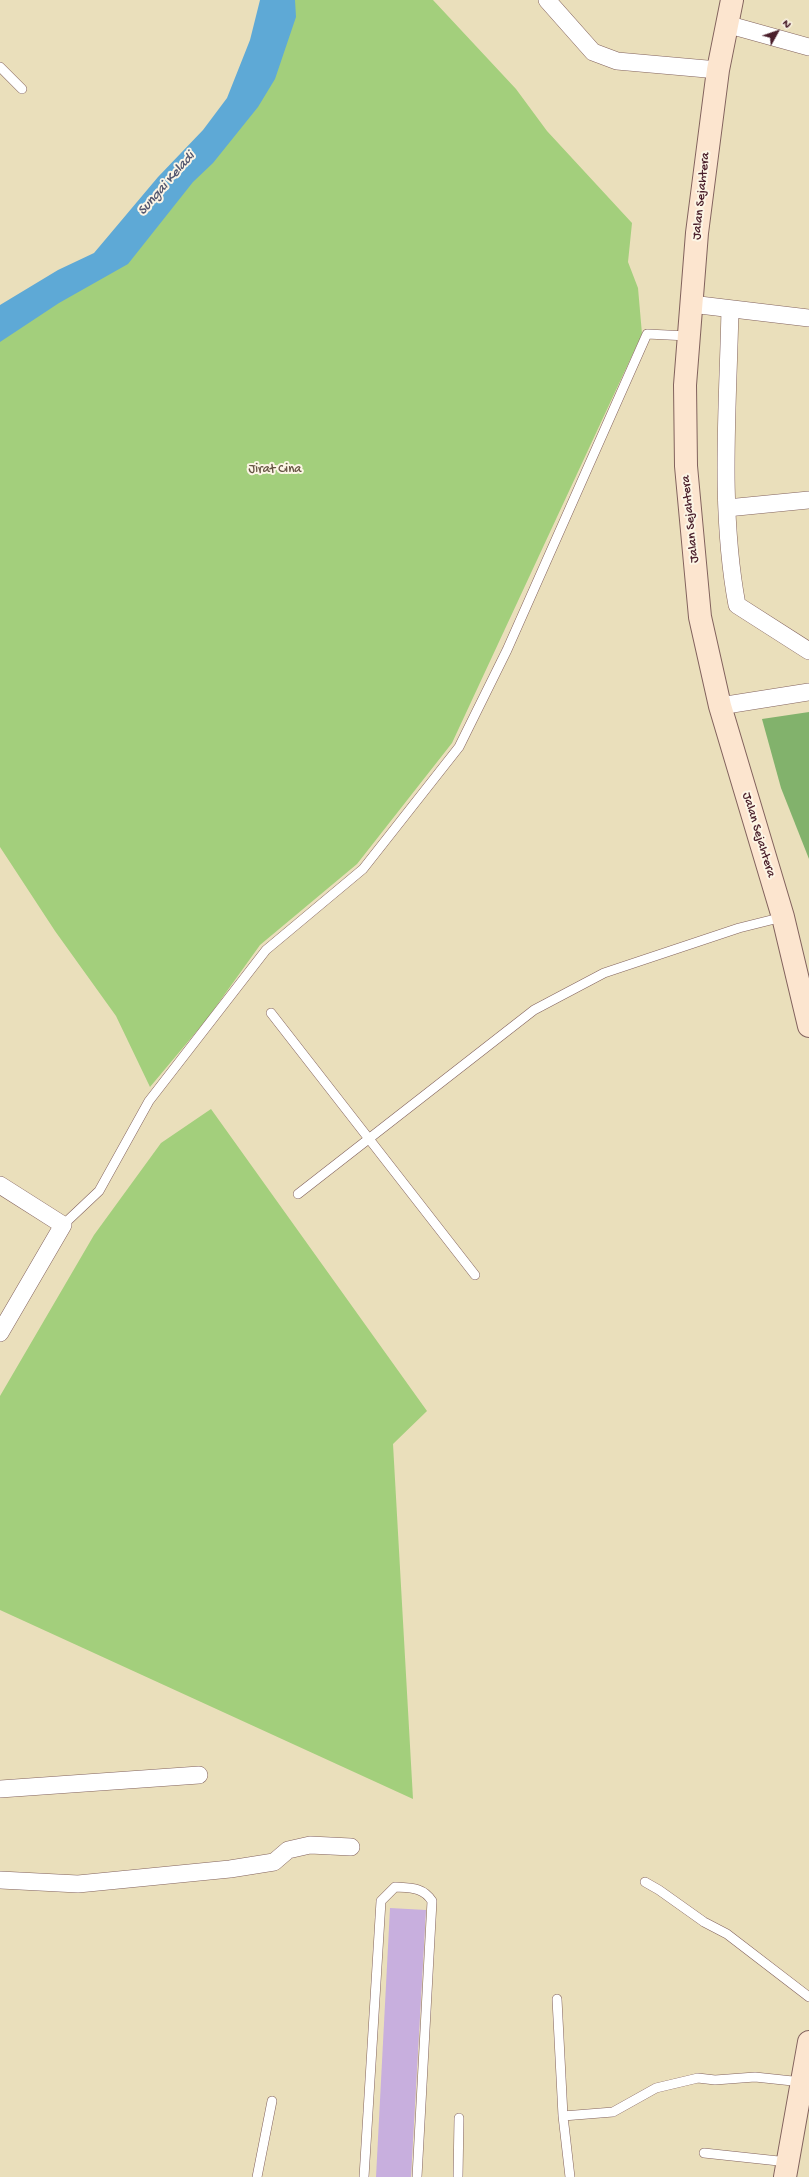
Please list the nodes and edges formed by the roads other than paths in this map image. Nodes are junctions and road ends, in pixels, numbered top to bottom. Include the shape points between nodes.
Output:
1 (547, 0) edge
2 (732, 0) edge
3 (726, 24) junction
4 (809, 48) edge
5 (0, 67) edge
6 (718, 70) junction
7 (22, 89) dead end
8 (691, 304) junction
9 (730, 309) junction
10 (809, 318) edge
11 (688, 336) junction
12 (809, 500) edge
13 (727, 508) junction
14 (809, 651) edge
15 (809, 692) edge
16 (720, 706) junction
17 (783, 917) junction
18 (271, 1013) dead end
19 (809, 1026) edge
20 (368, 1139) junction
21 (0, 1185) edge
22 (298, 1194) dead end
23 (63, 1225) junction
24 (476, 1275) dead end
25 (0, 1333) edge
26 (199, 1775) dead end
27 (0, 1790) edge
28 (351, 1846) dead end
29 (0, 1880) edge
30 (645, 1882) dead end
31 (809, 1997) edge
32 (557, 1999) dead end
33 (809, 2042) edge
34 (803, 2082) junction
35 (272, 2101) dead end
36 (563, 2116) junction
37 (460, 2118) dead end
38 (704, 2153) dead end
39 (787, 2170) edge
40 (257, 2177) edge
41 (364, 2177) edge
42 (417, 2177) edge
43 (458, 2177) edge
44 (570, 2177) edge

1 - 6 street via 593,52 604,57 617,61
2 - 3 street, Jalan Sejahtera
3 - 4 street
3 - 6 street, Jalan Sejahtera
5 - 7 lane
6 - 8 street, Jalan Sejahtera
8 - 9 street
8 - 11 street, Jalan Sejahtera
9 - 10 street
9 - 13 street
11 - 16 street, Jalan Sejahtera via 685,385 686,466 700,617
11 - 23 lane via 647,334 506,650 459,747 363,869 266,950 149,1101 99,1191
12 - 13 street
13 - 14 street via 730,569 737,605
15 - 16 street
16 - 17 street, Jalan Sejahtera
17 - 19 street, Jalan Sejahtera
17 - 20 lane via 739,928 604,973 534,1010
18 - 20 lane
20 - 22 lane
20 - 24 lane
21 - 23 street
23 - 25 street
26 - 27 street
28 - 29 street via 310,1845 288,1850 274,1862 230,1869 85,1883
30 - 31 lane via 704,1922 727,1934
32 - 36 lane
33 - 34 street
34 - 36 lane via 755,2077 715,2080 698,2078 656,2088 613,2112
34 - 39 street
35 - 40 lane
36 - 44 lane
37 - 43 lane
38 - 39 lane
41 - 42 lane via 381,1901 395,1888 420,1889 428,1893 432,1901

